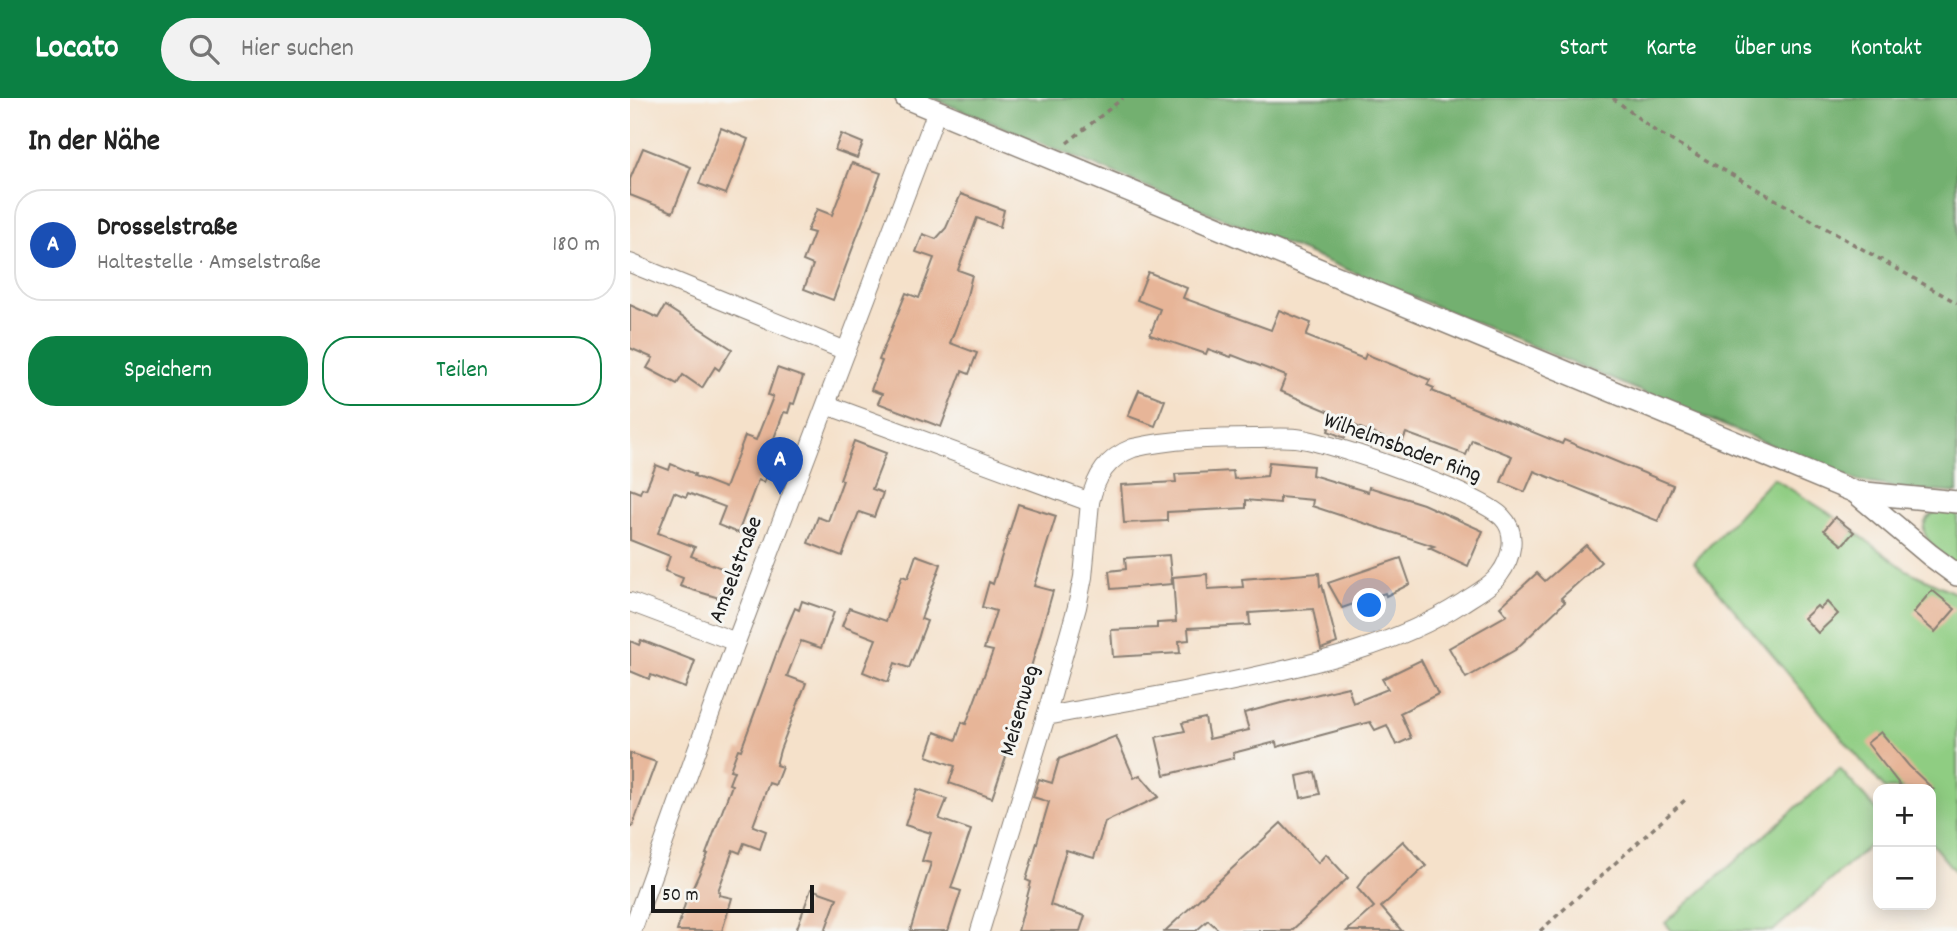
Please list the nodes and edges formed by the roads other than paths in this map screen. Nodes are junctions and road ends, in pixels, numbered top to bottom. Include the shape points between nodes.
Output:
1 (906, 98) edge
2 (937, 111) junction
3 (630, 263) edge
4 (846, 351) junction
5 (827, 405) junction
6 (1855, 492) junction
7 (1090, 502) junction
8 (1957, 502) edge
9 (1957, 575) edge
10 (630, 602) edge
11 (736, 642) junction
12 (1046, 716) junction
13 (632, 931) edge
14 (980, 931) edge

1 - 2 street
2 - 4 street, Amselstraße
2 - 6 street
3 - 4 street
4 - 5 street, Amselstraße
5 - 7 street
5 - 11 street, Amselstraße
6 - 8 street
6 - 9 street
7 - 12 street, Meisenweg via 1077,607
7 - 12 street, Wilhelmsbader Ring via 1094,482 1103,469 1133,448 1219,438 1296,438 1345,450 1483,504 1502,517 1512,544 1497,578 1475,595 1369,647 1263,675
10 - 11 street
11 - 13 street, Amselstraße
12 - 14 street, Meisenweg

